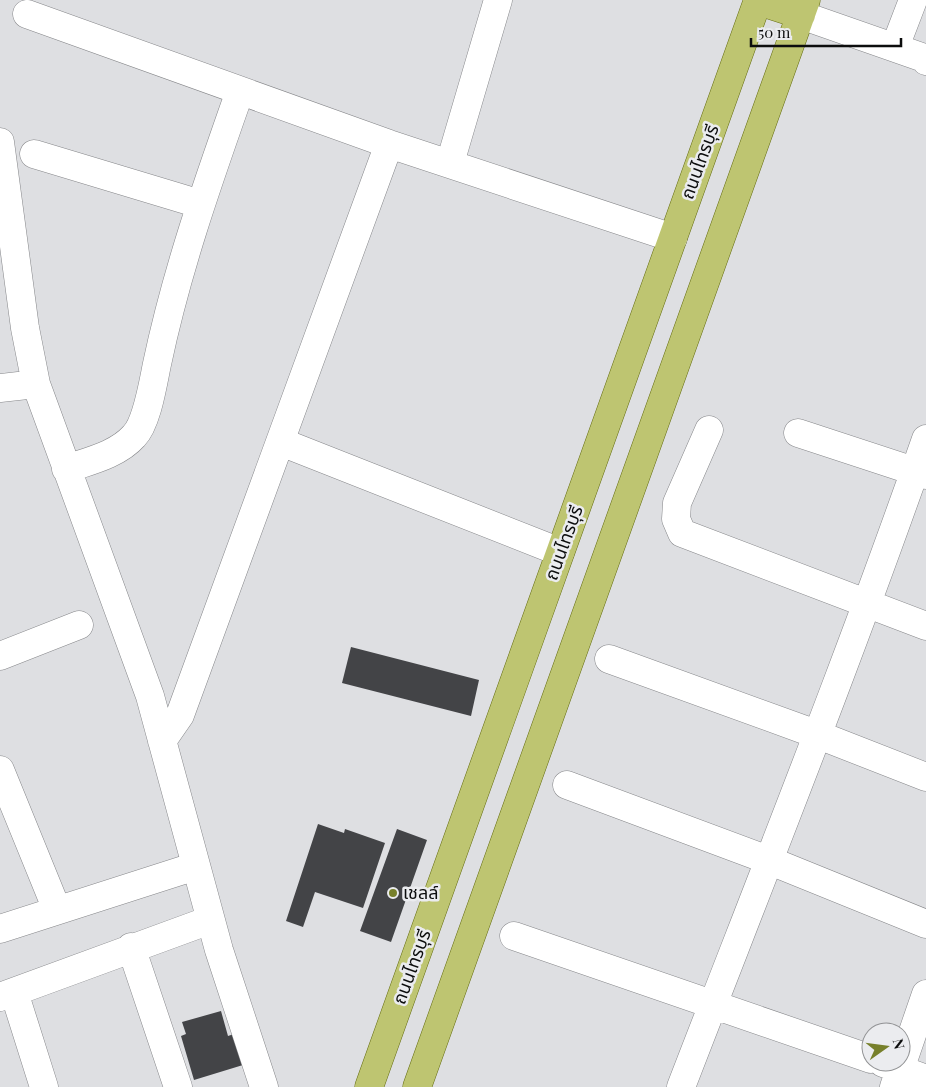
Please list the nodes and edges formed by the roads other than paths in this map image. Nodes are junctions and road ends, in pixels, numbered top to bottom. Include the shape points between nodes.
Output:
1 (498, 0) edge
2 (913, 0) edge
3 (758, 1) edge
4 (804, 7) edge
5 (26, 14) dead end
6 (895, 46) junction
7 (925, 59) edge
8 (240, 91) junction
9 (0, 142) edge
10 (390, 144) junction
11 (34, 154) dead end
12 (450, 163) junction
13 (200, 204) junction
14 (673, 238) junction
15 (36, 384) junction
16 (0, 388) edge
17 (709, 430) dead end
18 (798, 433) dead end
19 (926, 439) edge
20 (281, 442) junction
21 (66, 469) junction
22 (920, 473) edge
23 (560, 552) junction
24 (869, 602) junction
25 (78, 624) dead end
26 (926, 626) edge
27 (0, 656) edge
28 (609, 659) dead end
29 (816, 734) junction
30 (162, 742) junction
31 (0, 770) edge
32 (926, 777) edge
33 (568, 785) dead end
34 (768, 860) junction
35 (196, 866) junction
36 (57, 910) junction
37 (210, 920) junction
38 (926, 924) edge
39 (0, 929) edge
40 (514, 936) dead end
41 (131, 947) junction
42 (7, 994) edge
43 (926, 994) edge
44 (713, 1003) junction
45 (861, 1055) edge
46 (891, 1073) edge
47 (926, 1079) edge
48 (44, 1087) edge
49 (178, 1087) edge
50 (264, 1087) edge
51 (370, 1087) edge
52 (417, 1087) edge
53 (681, 1087) edge

1 - 12 street
2 - 6 street
3 - 4 main road
3 - 14 main road, ถนนไทรบุรี
4 - 6 street
4 - 52 main road
5 - 8 street
6 - 7 street
8 - 10 street
8 - 13 street
9 - 15 street via 25,328
10 - 12 street
10 - 20 street
11 - 13 street
12 - 14 street
13 - 21 street via 170,300 149,404 136,435 106,455
14 - 23 main road, ถนนไทรบุรี
15 - 16 street
15 - 21 street
17 - 24 street via 677,503 676,520 682,533
18 - 22 street
19 - 22 street
20 - 23 street
20 - 30 street via 180,715
21 - 30 street via 144,677
22 - 24 street
23 - 51 main road, ถนนไทรบุรี
24 - 26 street
24 - 29 street
25 - 27 street
28 - 29 street
29 - 32 street
29 - 34 street
30 - 35 street
31 - 36 street
33 - 34 street
34 - 38 street
34 - 44 street
35 - 36 street
35 - 37 street
36 - 39 street
37 - 41 street
37 - 50 street
40 - 44 street
41 - 42 street
41 - 49 street
42 - 48 street
43 - 46 street
44 - 45 street
44 - 53 street
46 - 47 street

